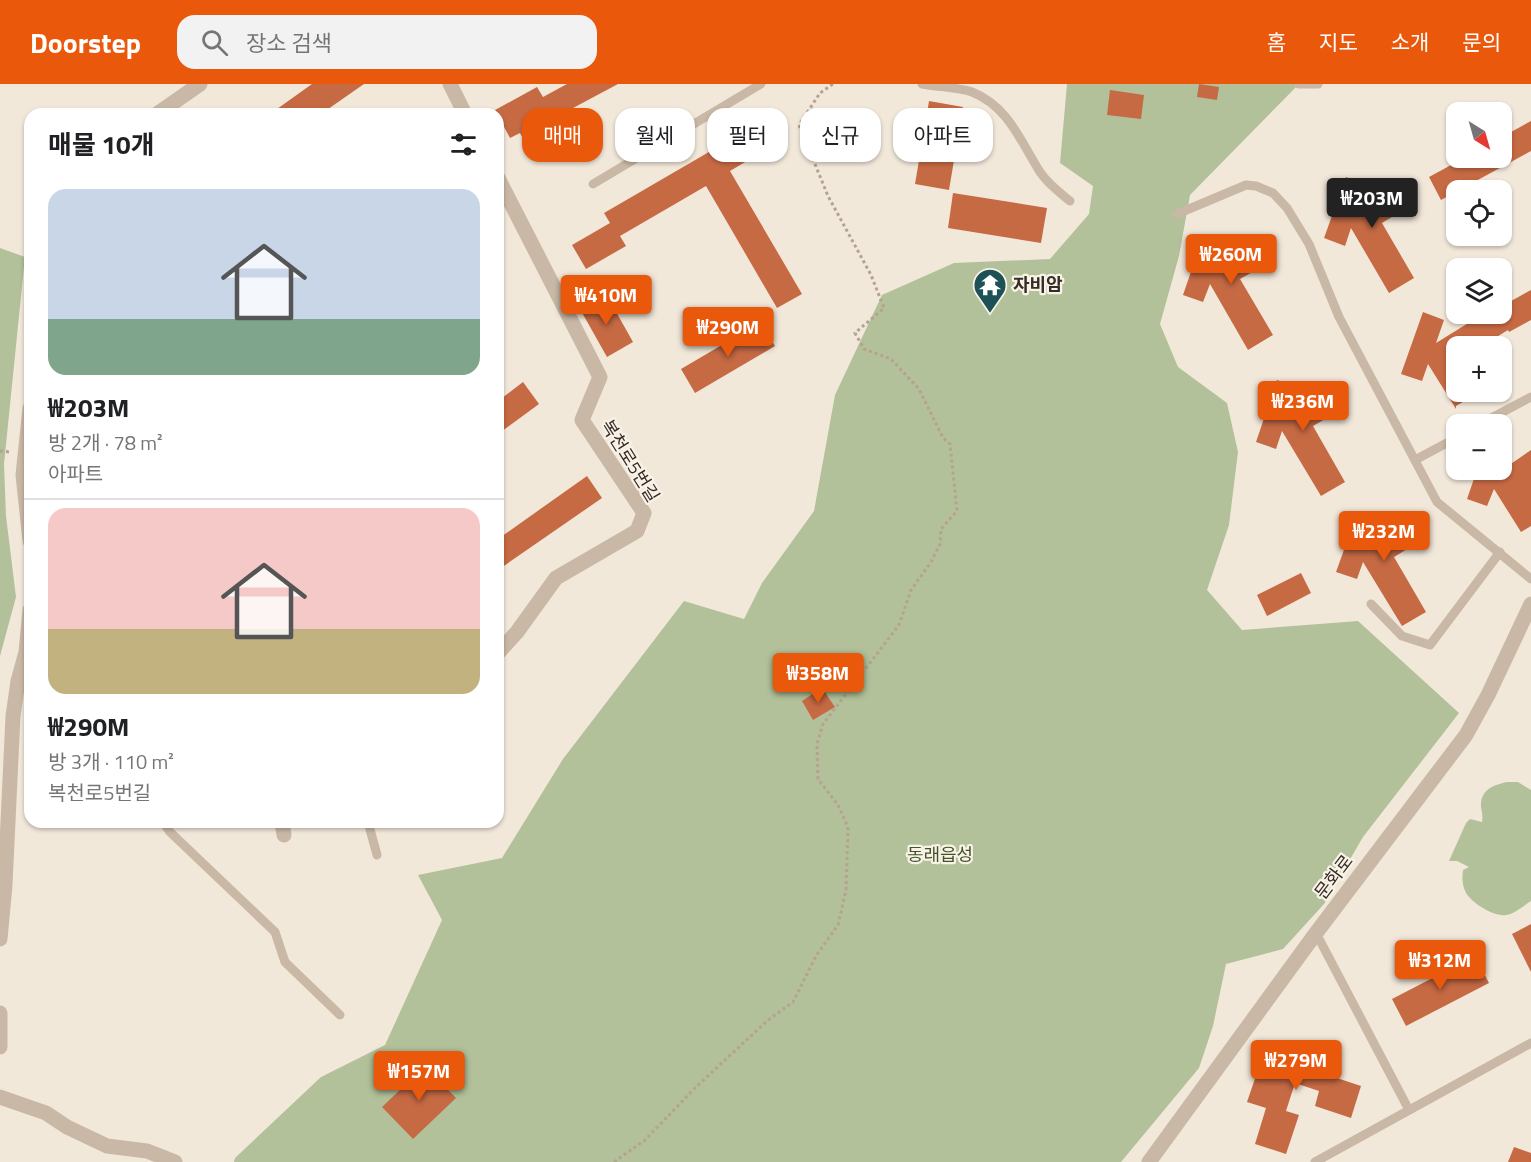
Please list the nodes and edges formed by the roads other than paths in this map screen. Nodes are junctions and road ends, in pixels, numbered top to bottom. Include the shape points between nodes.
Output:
1 (200, 84) edge
2 (450, 84) edge
3 (761, 84) edge
4 (922, 84) edge
5 (1299, 84) edge
6 (1318, 84) edge
7 (166, 108) edge
8 (462, 108) edge
9 (593, 184) dead end
10 (504, 190) edge
11 (1070, 201) dead end
12 (1177, 214) dead end
13 (1531, 397) edge
14 (1499, 414) edge
15 (1446, 443) edge
16 (1415, 460) junction
17 (24, 465) edge
18 (24, 484) edge
19 (1500, 552) junction
20 (1531, 579) edge
21 (1371, 604) dead end
22 (1531, 604) edge
23 (504, 646) edge
24 (24, 664) edge
25 (167, 828) edge
26 (370, 828) edge
27 (377, 855) dead end
28 (1316, 933) junction
29 (0, 939) edge
30 (0, 1013) edge
31 (339, 1015) dead end
32 (1531, 1043) edge
33 (0, 1047) edge
34 (0, 1097) edge
35 (1409, 1110) junction
36 (175, 1162) edge
37 (1149, 1162) edge
38 (1315, 1162) edge

1 - 7 street
2 - 8 street
3 - 9 lane
4 - 11 lane via 984,98 1016,128 1041,172
5 - 6 lane
10 - 23 street, 복천로5번길 via 600,377 582,420 644,513 637,531 556,578
12 - 16 lane via 1246,185 1273,193 1309,244 1339,317
13 - 14 lane
15 - 16 lane
16 - 19 lane via 1437,502
17 - 18 street
19 - 20 lane
19 - 21 lane via 1430,645 1402,636
22 - 28 street, 문화로 via 1466,735
24 - 29 street via 13,716
25 - 31 lane via 274,932 285,962
26 - 27 lane
28 - 35 lane
28 - 37 street, 문화로
30 - 33 street
32 - 35 lane
34 - 36 street via 46,1113 107,1146 147,1151
35 - 38 lane

